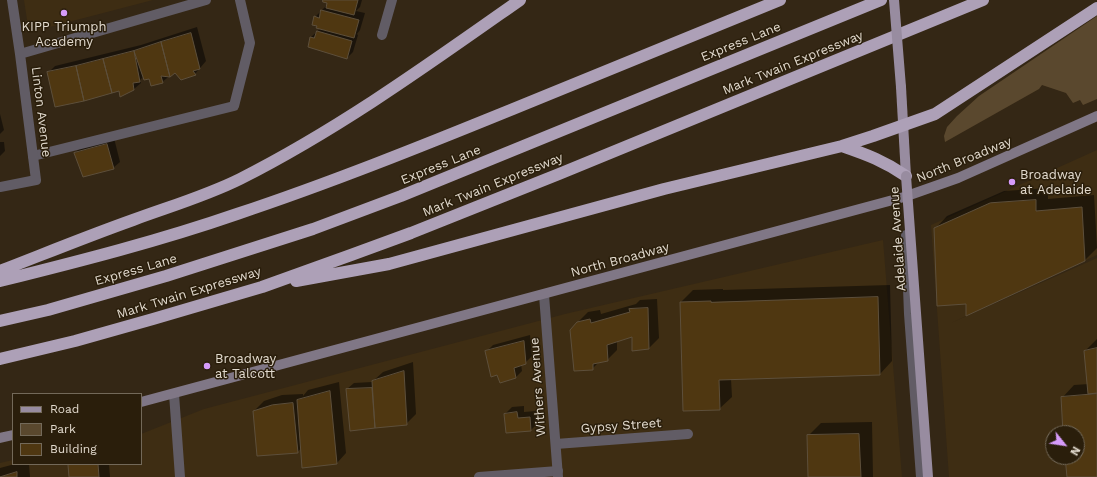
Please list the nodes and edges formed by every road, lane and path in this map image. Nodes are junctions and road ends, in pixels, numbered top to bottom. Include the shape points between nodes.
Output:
1 (12, 0) edge
2 (206, 0) edge
3 (240, 0) edge
4 (392, 0) edge
5 (520, 0) edge
6 (780, 0) edge
7 (881, 0) edge
8 (894, 0) edge
9 (983, 0) edge
10 (1097, 8) edge
11 (382, 35) dead end
12 (20, 54) junction
13 (1097, 116) edge
14 (904, 125) junction
15 (842, 146) junction
16 (33, 156) junction
17 (906, 176) junction
18 (0, 188) edge
19 (904, 197) junction
20 (0, 271) edge
21 (0, 281) edge
22 (262, 287) junction
23 (544, 295) junction
24 (0, 320) edge
25 (0, 359) edge
26 (174, 394) junction
27 (142, 402) edge
28 (688, 434) dead end
29 (12, 435) edge
30 (0, 438) edge
31 (556, 444) junction
32 (558, 474) edge
33 (180, 477) edge
34 (478, 477) edge
35 (921, 477) edge
36 (928, 477) edge

1 - 12 street, Linton Avenue
2 - 12 street
3 - 16 street via 250,43 234,106
4 - 11 street
5 - 20 highway via 365,107 307,143 238,180
6 - 21 highway via 354,173 177,234
7 - 24 highway, Express Lane via 401,196 312,229 166,276 48,310
8 - 14 main road, Adelaide Avenue, bridge
9 - 22 highway, Mark Twain Expressway via 411,233
10 - 14 highway via 936,114
12 - 16 street, Linton Avenue
13 - 19 main road, North Broadway via 958,178
14 - 15 highway
14 - 17 main road, Adelaide Avenue
15 - 17 highway via 873,157
15 - 22 highway via 664,189 389,264
16 - 18 street, Linton Avenue via 36,180
17 - 36 main road, Adelaide Avenue, bridge
19 - 23 main road, North Broadway
19 - 35 street, Adelaide Avenue via 909,314
22 - 25 highway, Mark Twain Expressway via 75,341
23 - 26 main road, North Broadway
23 - 31 street, Withers Avenue
26 - 27 main road, North Broadway
26 - 33 street
28 - 31 street, Gypsy Street
29 - 30 main road
31 - 32 street, Withers Avenue
32 - 34 street

